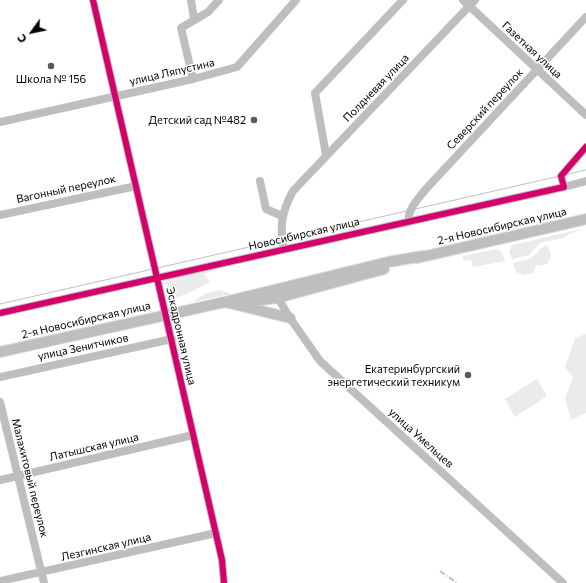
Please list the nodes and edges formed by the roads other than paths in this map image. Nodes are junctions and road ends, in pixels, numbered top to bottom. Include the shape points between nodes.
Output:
1 (93, 0) edge
2 (191, 0) edge
3 (219, 0) edge
4 (296, 0) edge
5 (402, 0) edge
6 (463, 0) edge
7 (472, 3) edge
8 (586, 18) edge
9 (194, 19) junction
10 (537, 70) junction
11 (193, 79) junction
12 (114, 96) junction
13 (586, 115) edge
14 (0, 122) edge
15 (586, 147) edge
16 (326, 156) junction
17 (260, 181) dead end
18 (586, 181) edge
19 (136, 186) junction
20 (564, 187) junction
21 (0, 215) edge
22 (282, 216) junction
23 (586, 218) edge
24 (409, 220) junction
25 (284, 249) junction
26 (157, 278) junction
27 (275, 293) junction
28 (225, 302) junction
29 (0, 313) edge
30 (166, 314) junction
31 (290, 318) junction
32 (172, 339) junction
33 (0, 352) edge
34 (0, 377) edge
35 (0, 402) edge
36 (193, 435) junction
37 (18, 476) junction
38 (0, 480) edge
39 (216, 534) junction
40 (41, 572) junction
41 (0, 581) edge
42 (44, 583) edge
43 (224, 583) edge
44 (563, 583) edge

1 - 12 street, Эскадронная улица
2 - 9 street
3 - 9 street via 208,12
4 - 11 street, улица Ляпустина via 237,67
5 - 16 street via 315,93
6 - 7 street, Газетная улица
7 - 10 street, Газетная улица
7 - 16 street, Полдневая улица
8 - 10 street, Северский переулок
9 - 11 street via 181,28
10 - 13 street, Газетная улица
10 - 24 street, Северский переулок via 425,190 410,211
11 - 12 street, улица Ляпустина
12 - 14 street, улица Ляпустина
12 - 19 street, Эскадронная улица
15 - 20 street via 561,176
16 - 22 street, Полдневая улица via 293,191
17 - 22 street via 266,209
18 - 20 street, Новосибирская улица
19 - 21 street, Вагонный переулок
19 - 26 street, Эскадронная улица
20 - 24 street, Новосибирская улица
22 - 25 street via 280,232
23 - 27 main road, 2-я Новосибирская улица via 423,256 342,282
24 - 25 street, Новосибирская улица
25 - 26 street, Новосибирская улица
26 - 29 street, Новосибирская улица
26 - 30 street, Эскадронная улица
27 - 28 main road, 2-я Новосибирская улица via 247,302
27 - 31 street, улица Умельцев
28 - 30 main road, 2-я Новосибирская улица
28 - 31 main road
30 - 32 street, Эскадронная улица
30 - 33 main road, 2-я Новосибирская улица
31 - 44 street, улица Умельцев via 320,361
32 - 34 street, улица Зенитчиков
32 - 36 street, Эскадронная улица
35 - 37 street, Малахитовый переулок
36 - 37 street, Латышская улица
36 - 39 street, Эскадронная улица
37 - 38 street, Латышская улица
37 - 40 street, Малахитовый переулок
39 - 40 street, Лезгинская улица
39 - 43 street, Эскадронная улица
40 - 41 street, Лезгинская улица
40 - 42 street, Малахитовый переулок

